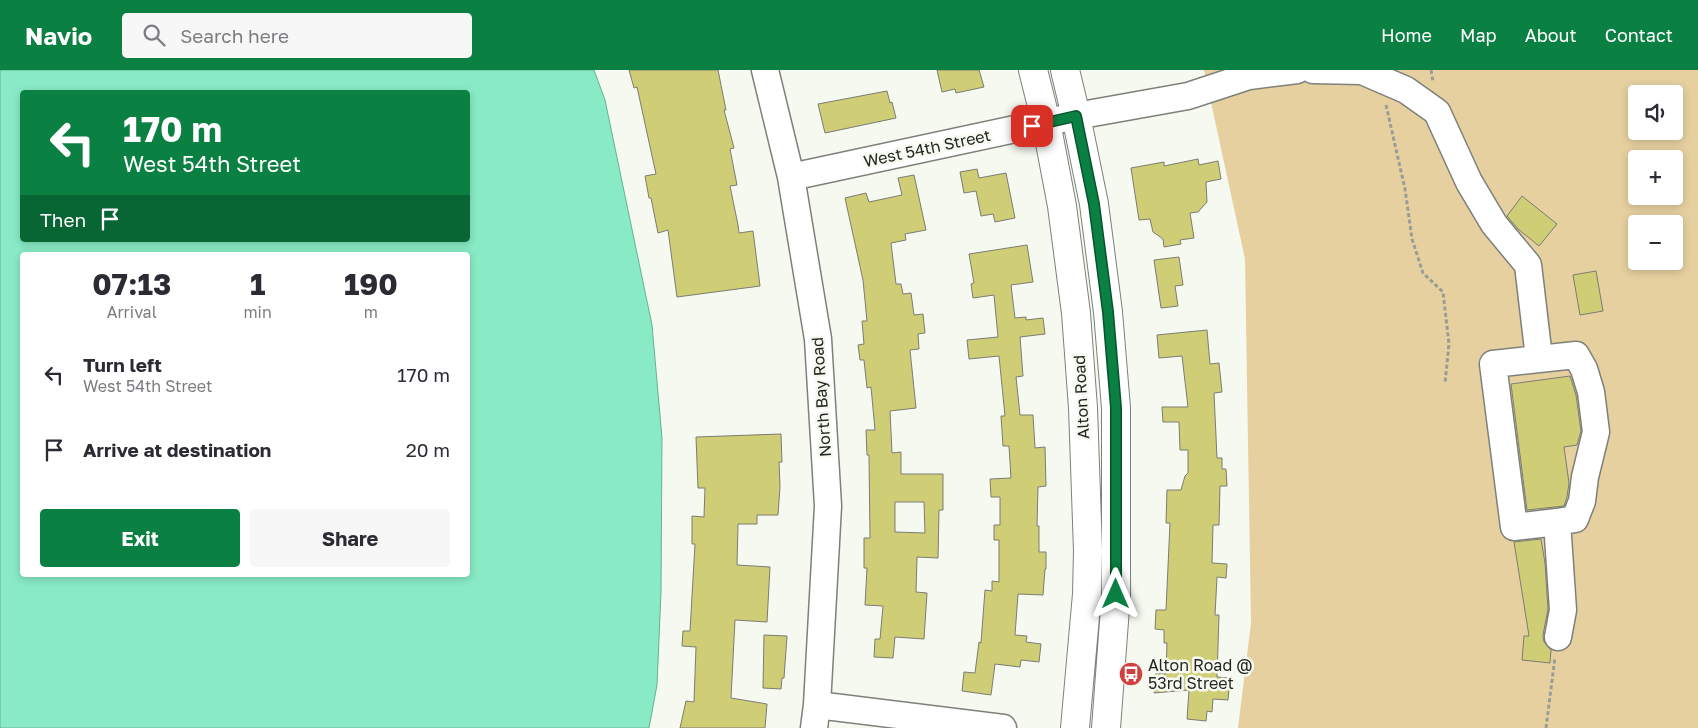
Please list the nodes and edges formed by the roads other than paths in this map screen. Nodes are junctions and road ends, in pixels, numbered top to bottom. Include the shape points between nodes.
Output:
1 (765, 70) edge
2 (1033, 70) edge
3 (1065, 70) edge
4 (1297, 70) edge
5 (1313, 70) edge
6 (1076, 116) junction
7 (1046, 122) junction
8 (791, 177) junction
9 (1539, 358) junction
10 (1557, 522) junction
11 (1558, 637) road end
12 (815, 716) edge
13 (1003, 728) edge
14 (1075, 728) edge
15 (1106, 728) edge

1 - 8 street, North Bay Road
2 - 7 main road, Alton Road
3 - 6 main road, Alton Road
4 - 6 street, West 54th Street via 1250,76 1188,96
5 - 9 street via 1362,71 1406,90 1437,112 1469,182 1494,224 1528,265
6 - 7 street, West 54th Street
6 - 15 main road, Alton Road via 1094,204 1116,408 1116,594
7 - 8 street, West 54th Street
7 - 14 main road, Alton Road via 1062,206 1076,313 1083,408 1087,594
8 - 12 street, North Bay Road via 818,339 828,506
9 - 10 street via 1576,355 1591,392 1596,432 1582,501 1575,519
9 - 10 street via 1493,364 1514,527
10 - 11 street via 1563,610
12 - 13 street

